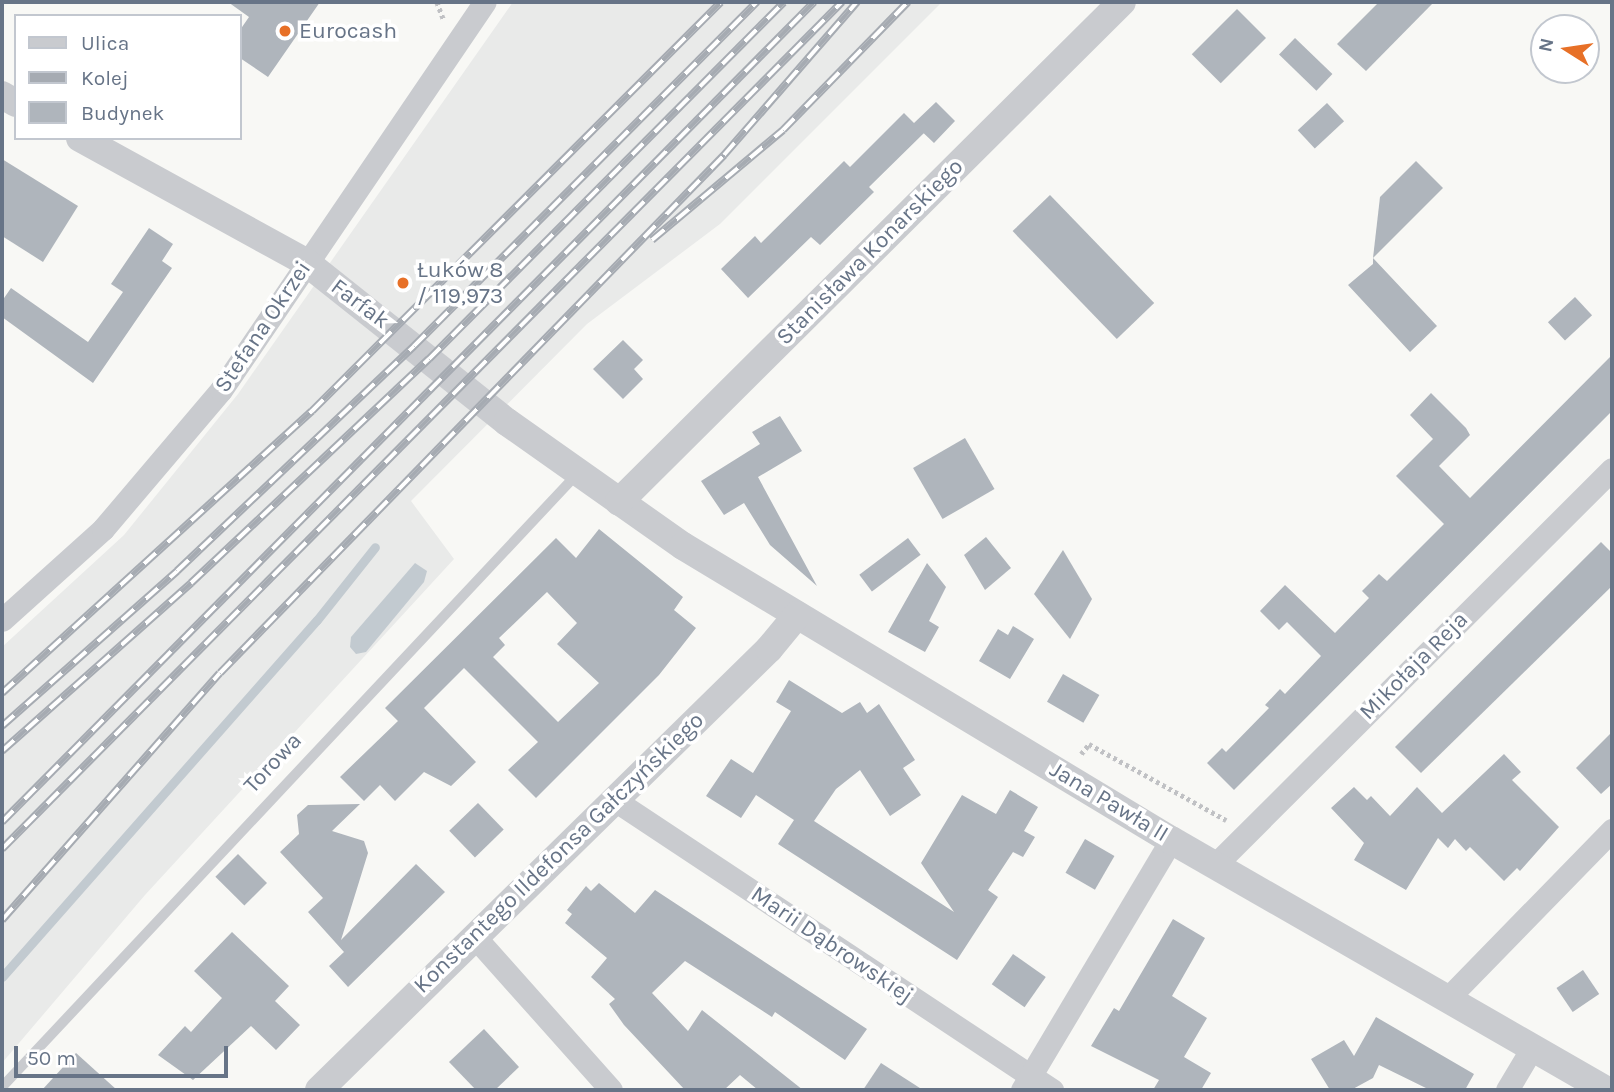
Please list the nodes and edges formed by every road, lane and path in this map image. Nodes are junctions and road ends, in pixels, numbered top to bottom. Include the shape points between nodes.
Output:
1 (485, 2) edge
2 (1122, 2) edge
3 (84, 140) edge
4 (307, 263) junction
5 (1612, 469) edge
6 (578, 472) junction
7 (619, 502) junction
8 (797, 615) junction
9 (2, 620) edge
10 (613, 799) junction
11 (1612, 830) edge
12 (1171, 839) junction
13 (1216, 864) junction
14 (474, 936) junction
15 (1448, 998) junction
16 (1532, 1048) junction
17 (1026, 1084) edge
18 (2, 1087) edge
19 (319, 1090) edge
20 (611, 1090) edge
21 (1052, 1090) edge
22 (1507, 1090) edge
23 (1606, 1090) edge

1 - 4 street, Stefana Okrzei
2 - 7 street, Stanisława Konarskiego
3 - 4 street, Farfak
4 - 6 street, Farfak via 507,422
4 - 9 street, Stefana Okrzei via 221,390 168,458 103,529
5 - 13 street, Mikołaja Reja
6 - 7 street, Farfak
6 - 18 lane, Torowa
7 - 8 street, Jana Pawła II
8 - 10 street, Konstantego Ildefonsa Gałczyńskiego via 769,649
8 - 12 street, Jana Pawła II
10 - 14 street, Konstantego Ildefonsa Gałczyńskiego
10 - 17 street, Marii Dąbrowskiej
11 - 15 street
12 - 13 street, Jana Pawła II
12 - 17 street
13 - 15 street, Jana Pawła II
14 - 19 street, Konstantego Ildefonsa Gałczyńskiego
14 - 20 street
15 - 16 street, Jana Pawła II
16 - 22 street
16 - 23 street, Jana Pawła II
17 - 21 street, Marii Dąbrowskiej

